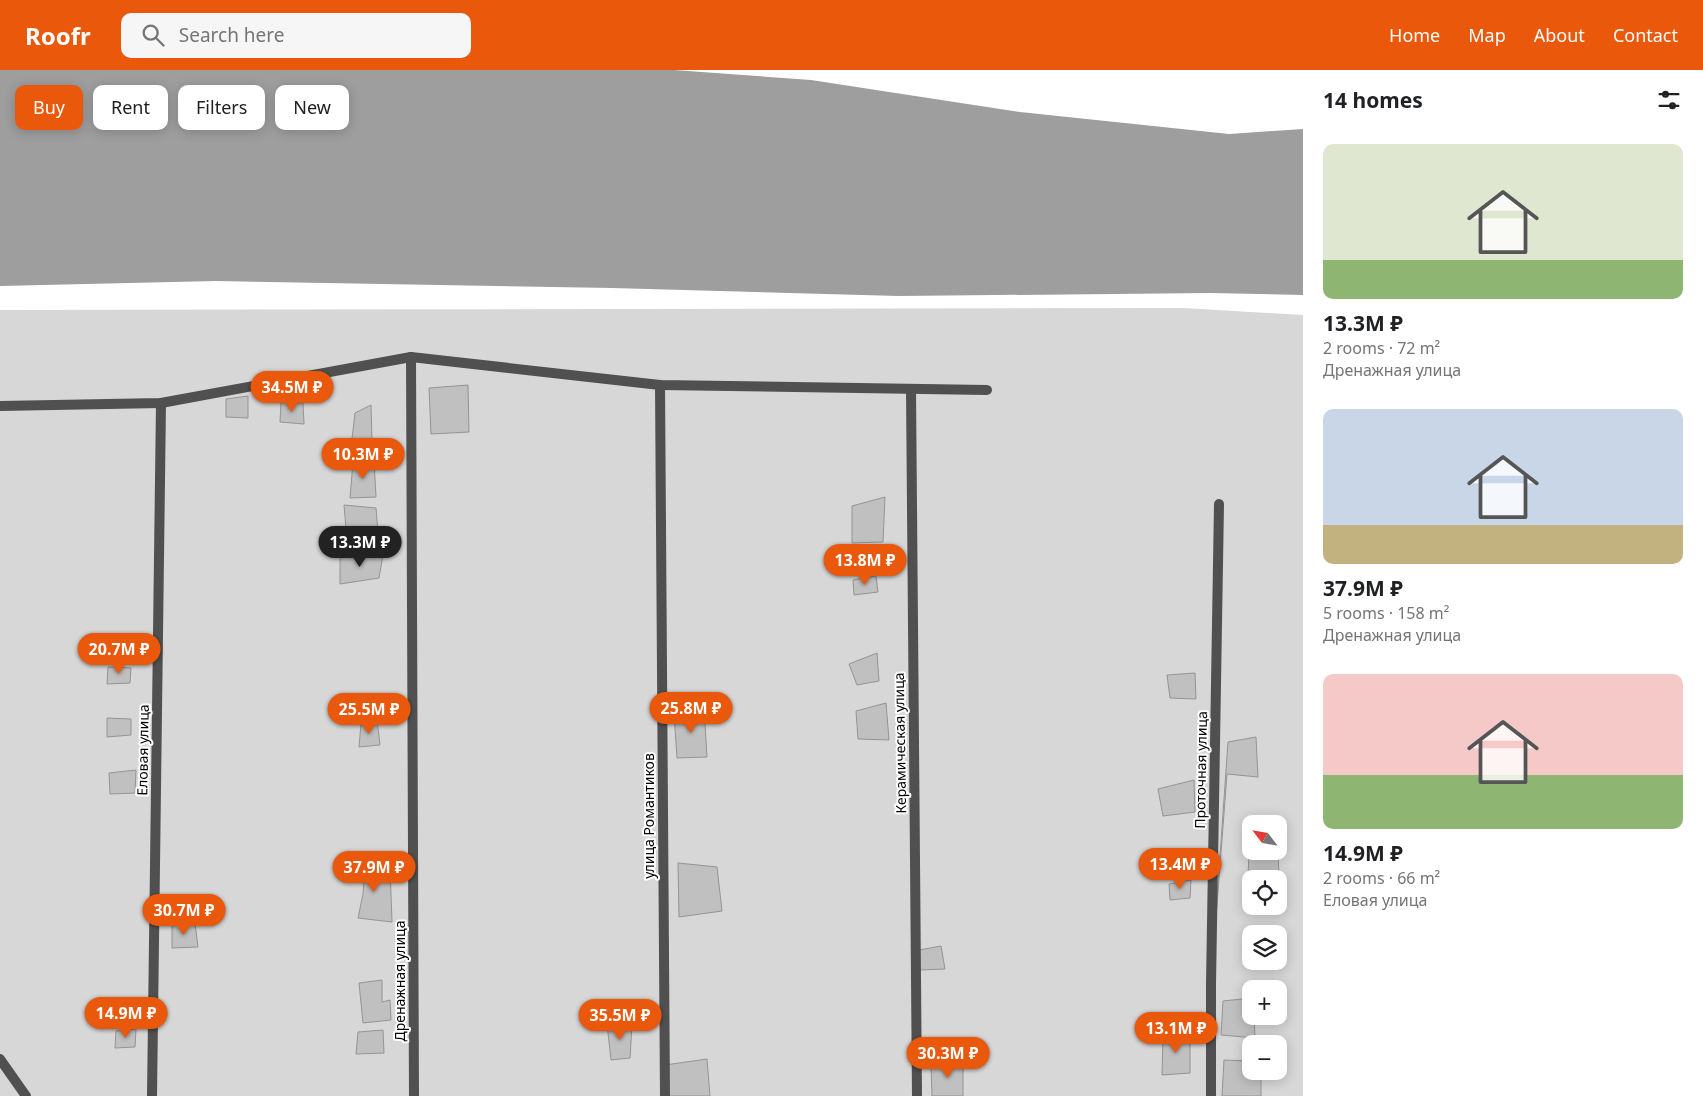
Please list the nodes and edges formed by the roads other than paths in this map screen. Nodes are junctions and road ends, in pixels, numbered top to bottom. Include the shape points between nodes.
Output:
1 (411, 357) junction
2 (660, 385) junction
3 (911, 389) junction
4 (987, 390) dead end
5 (161, 403) junction
6 (0, 406) edge
7 (1219, 504) dead end
8 (0, 1059) edge
9 (26, 1096) edge
10 (152, 1096) edge
11 (414, 1096) edge
12 (665, 1096) edge
13 (917, 1096) edge
14 (1211, 1096) edge

1 - 2 street
1 - 5 street
1 - 11 street, Дренажная улица
2 - 3 street
2 - 12 street, улица Романтиков
3 - 4 street
3 - 13 street, Керамическая улица
5 - 6 street
5 - 10 street, Еловая улица
7 - 14 street, Проточная улица
8 - 9 street

